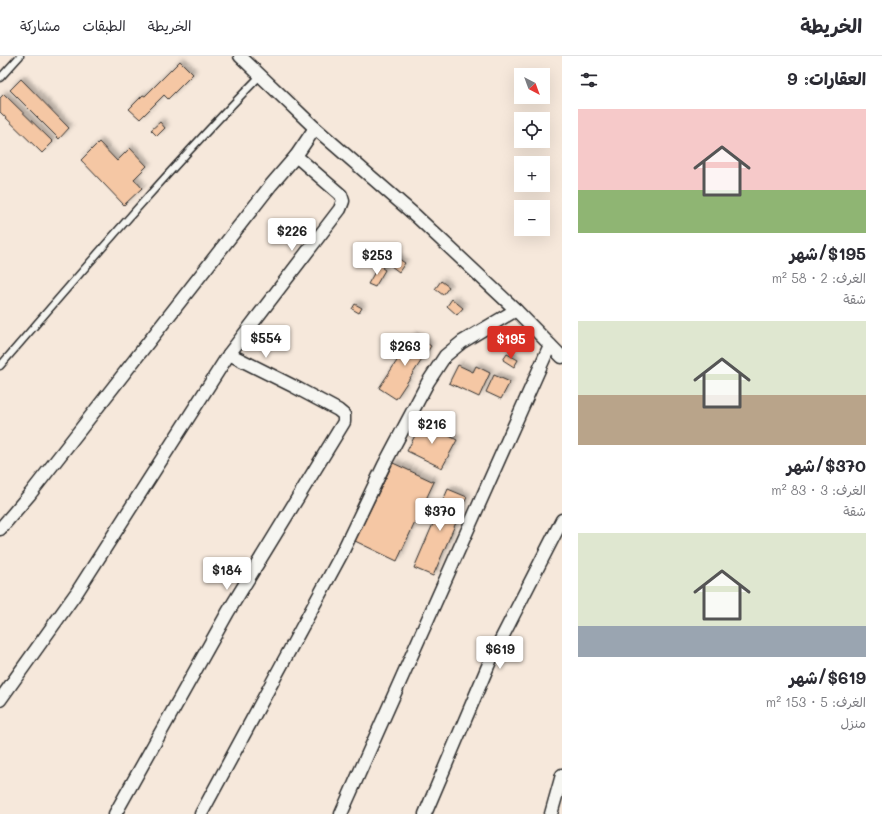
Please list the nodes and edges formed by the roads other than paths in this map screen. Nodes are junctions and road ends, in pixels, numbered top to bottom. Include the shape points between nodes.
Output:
1 (20, 56) edge
2 (240, 56) edge
3 (260, 76) junction
4 (0, 78) edge
5 (315, 128) junction
6 (296, 156) junction
7 (516, 310) junction
8 (550, 345) junction
9 (229, 354) junction
10 (562, 357) edge
11 (0, 366) edge
12 (562, 520) edge
13 (0, 529) edge
14 (0, 700) edge
15 (562, 775) edge
16 (115, 814) edge
17 (201, 814) edge
18 (341, 814) edge
19 (425, 814) edge
20 (551, 814) edge

1 - 4 lane
2 - 3 street
3 - 5 street
3 - 11 lane via 132,214
5 - 6 street
5 - 7 street via 416,216
6 - 9 street via 341,195 343,201 340,209
6 - 13 street
7 - 8 street
7 - 17 street via 462,342 445,356 428,382 384,465 341,555
8 - 10 street
8 - 18 street
9 - 14 street via 77,592
9 - 16 street via 338,410 344,415 344,422 228,612
12 - 19 street via 491,660
15 - 20 street

